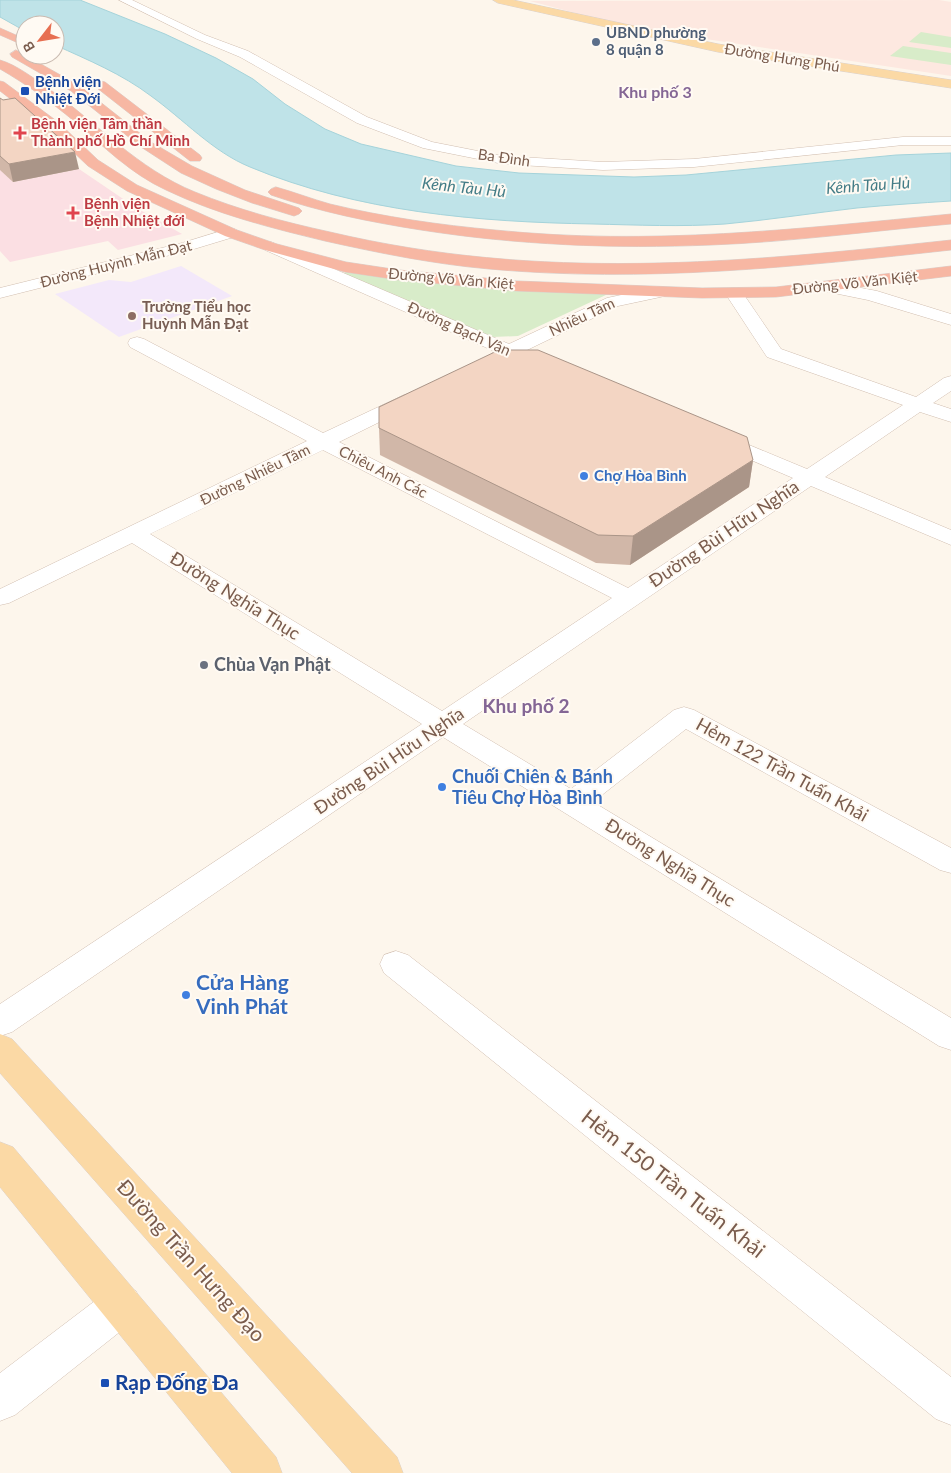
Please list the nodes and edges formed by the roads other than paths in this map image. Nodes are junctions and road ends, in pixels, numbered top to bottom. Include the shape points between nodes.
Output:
1 (124, 0) edge
2 (498, 0) edge
3 (0, 31) edge
4 (15, 38) edge
5 (0, 45) edge
6 (0, 64) edge
7 (89, 77) dead end
8 (951, 84) edge
9 (0, 85) edge
10 (951, 132) edge
11 (917, 140) junction
12 (951, 141) edge
13 (207, 163) dead end
14 (256, 185) dead end
15 (305, 202) junction
16 (290, 210) junction
17 (951, 219) edge
18 (266, 221) junction
19 (951, 232) edge
20 (231, 233) junction
21 (951, 245) edge
22 (271, 247) junction
23 (951, 272) edge
24 (830, 287) joint
25 (871, 288) junction
26 (659, 292) junction
27 (0, 293) edge
28 (734, 293) junction
29 (951, 320) edge
30 (137, 343) dead end
31 (508, 351) junction
32 (482, 364) edge
33 (563, 374) edge
34 (951, 382) edge
35 (429, 390) edge
36 (918, 404) junction
37 (951, 416) edge
38 (699, 432) edge
39 (324, 442) junction
40 (808, 478) junction
41 (133, 534) junction
42 (951, 538) edge
43 (0, 598) edge
44 (630, 598) junction
45 (443, 724) junction
46 (573, 803) junction
47 (951, 862) edge
48 (396, 964) dead end
49 (0, 1022) edge
50 (951, 1036) edge
51 (0, 1049) edge
52 (0, 1159) edge
53 (122, 1305) junction
54 (0, 1400) edge
55 (951, 1404) edge
56 (260, 1473) edge
57 (381, 1473) edge

1 - 11 street, Ba Đình via 244,54 362,120 428,144 503,160 603,166 694,163
2 - 8 main road, Đường Hưng Phú via 718,48
3 - 4 highway
5 - 16 highway via 66,82 174,163 229,189
6 - 18 highway, Đường Võ Văn Kiệt via 64,106 123,158 144,172 172,187
7 - 13 highway via 140,113 191,156
9 - 20 highway, Đường Võ Văn Kiệt via 54,125 76,149 110,175 154,199
10 - 11 street, Ba Đình
11 - 12 street, Ba Đình
14 - 15 highway
15 - 16 highway
15 - 17 highway via 351,214 447,230 585,241 755,238
16 - 18 highway
16 - 19 highway via 420,238 529,250 743,251
18 - 20 highway
18 - 21 highway, Đường Võ Văn Kiệt via 420,256 548,266 696,268
20 - 22 highway, Đường Võ Văn Kiệt
20 - 27 street, Đường Huỳnh Mẫn Đạt
22 - 26 highway, Đường Võ Văn Kiệt via 345,267 399,275 517,286
22 - 31 street, Đường Bạch Vân
23 - 25 highway, Đường Võ Văn Kiệt
24 - 25 street
24 - 28 highway, Đường Võ Văn Kiệt
25 - 29 street
26 - 28 highway, Đường Võ Văn Kiệt
26 - 31 street, Nhiêu Tâm via 613,302
28 - 36 street via 774,353
30 - 39 street, Chiêu Anh Các
31 - 32 street
31 - 33 street, Đường Bạch Vân
34 - 36 street, Đường Bùi Hữu Nghĩa
35 - 39 street, Đường Nhiêu Tâm
36 - 37 street
36 - 40 street, Đường Bùi Hữu Nghĩa
38 - 40 street
39 - 41 street, Đường Nhiêu Tâm
39 - 44 street, Chiêu Anh Các
40 - 42 street
40 - 44 street, Đường Bùi Hữu Nghĩa
41 - 43 street, Đường Nhiêu Tâm
41 - 45 street, Đường Nghĩa Thục
44 - 45 street, Đường Bùi Hữu Nghĩa
45 - 46 street, Đường Nghĩa Thục
45 - 49 street, Đường Bùi Hữu Nghĩa
46 - 47 street, Hẻm 122 Trần Tuấn Khải via 684,716
46 - 50 street, Đường Nghĩa Thục
48 - 55 street, Hẻm 150 Trần Tuấn Khải
51 - 57 main road, Đường Trần Hưng Đạo
52 - 53 main road
53 - 54 street
53 - 56 main road

